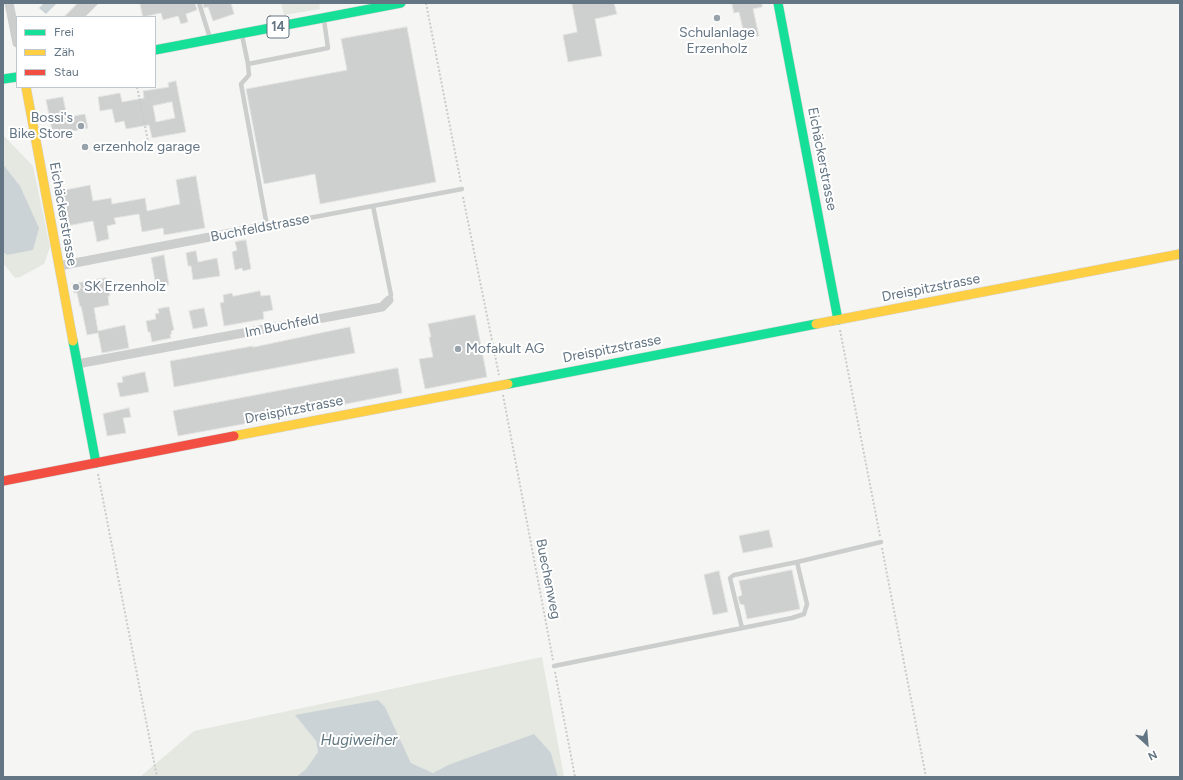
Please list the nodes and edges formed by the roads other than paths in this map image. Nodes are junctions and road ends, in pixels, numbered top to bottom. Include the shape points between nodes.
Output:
1 (9, 3) edge
2 (199, 3) edge
3 (401, 3) edge
4 (778, 3) edge
5 (324, 18) junction
6 (242, 34) junction
7 (16, 37) edge
8 (211, 40) junction
9 (156, 50) edge
10 (248, 64) junction
11 (16, 77) edge
12 (3, 79) edge
13 (26, 88) edge
14 (462, 189) dead end
15 (373, 206) junction
16 (267, 226) junction
17 (1180, 254) edge
18 (59, 266) junction
19 (389, 300) joint
20 (838, 320) junction
21 (77, 364) junction
22 (96, 463) junction
23 (3, 481) edge
24 (881, 542) dead end
25 (797, 562) junction
26 (742, 628) junction
27 (554, 666) road end

1 - 7 street
2 - 8 lane
3 - 5 street, 14
4 - 20 street, Eichäckerstrasse
5 - 6 street, 14
5 - 10 lane via 328,48
6 - 8 street, 14
6 - 10 lane
8 - 9 street, 14
10 - 16 lane via 249,75 241,84
11 - 12 street
13 - 18 street, Eichäckerstrasse
14 - 15 lane, Buchfeldstrasse
15 - 16 lane, Buchfeldstrasse
15 - 19 lane, Im Buchfeld via 391,294
16 - 18 street, Buchfeldstrasse
17 - 20 street, Dreispitzstrasse
18 - 21 street, Eichäckerstrasse
19 - 21 street, Im Buchfeld via 382,307
20 - 22 street, Dreispitzstrasse
21 - 22 street, Eichäckerstrasse
22 - 23 street, Dreispitzstrasse
24 - 25 lane
25 - 26 lane via 807,604 804,614
25 - 26 lane via 730,578
26 - 27 lane

